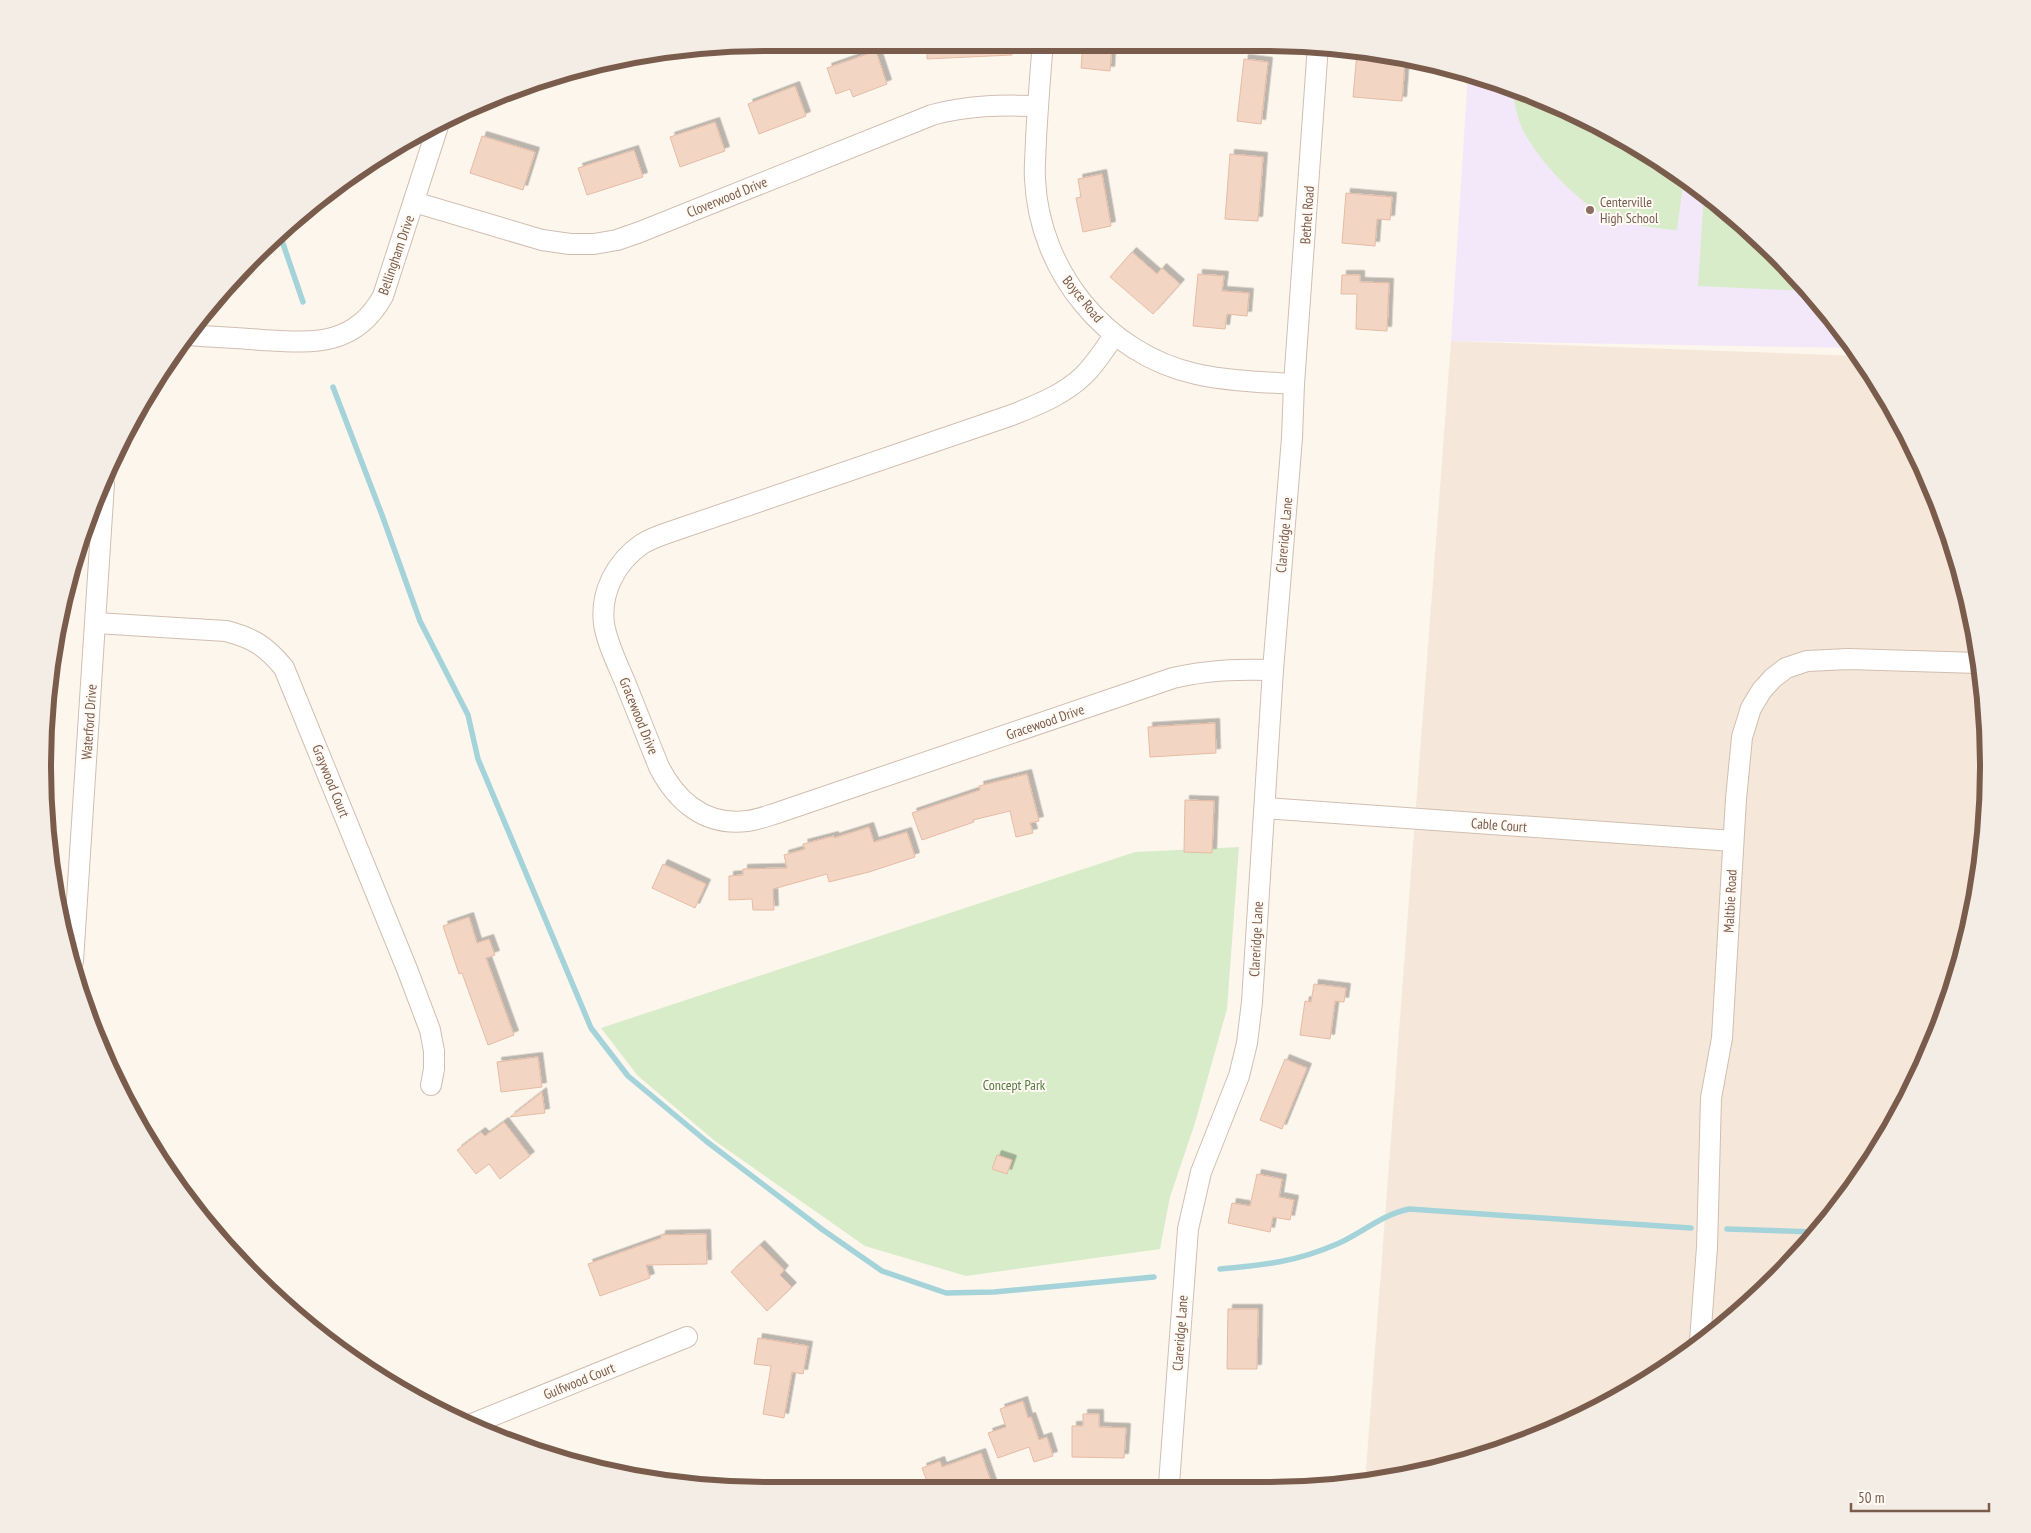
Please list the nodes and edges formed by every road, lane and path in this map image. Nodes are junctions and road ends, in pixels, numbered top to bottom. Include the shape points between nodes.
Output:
1 (1042, 51) edge
2 (1317, 54) edge
3 (1038, 106) junction
4 (436, 133) edge
5 (414, 202) junction
6 (196, 335) edge
7 (1114, 336) junction
8 (1294, 384) junction
9 (103, 501) edge
10 (96, 623) junction
11 (1972, 663) edge
12 (1273, 670) junction
13 (1265, 808) junction
14 (1733, 842) junction
15 (74, 944) edge
16 (431, 1085) dead end
17 (1701, 1334) edge
18 (687, 1337) dead end
19 (479, 1421) edge
20 (1170, 1482) edge

1 - 3 street, Boyce Road
2 - 8 street, Bethel Road
3 - 5 street, Cloverwood Drive via 984,105 932,114 640,232 594,244 542,240
3 - 7 street, Boyce Road via 1034,178 1046,238 1070,287
4 - 5 street, Bellingham Drive
5 - 6 street, Bellingham Drive via 383,296 376,309 350,331 332,339 310,342
7 - 8 street, Boyce Road via 1148,358 1197,374
7 - 12 street, Gracewood Drive via 1084,375 1044,402 670,532 643,543 625,557 607,592 604,625 659,767 669,786 684,803 698,812 732,822 748,821 777,814 1173,678 1232,668
8 - 12 street, Clareridge Lane
9 - 10 street, Waterford Drive
10 - 15 street, Waterford Drive
10 - 16 street, Graywood Court via 226,631 243,635 261,644 284,668 430,1030 434,1051
11 - 14 street, Maltbie Road via 1848,659 1807,661 1786,668 1762,690 1744,728
12 - 13 street, Clareridge Lane
13 - 14 street, Cable Court
13 - 20 street, Clareridge Lane via 1247,1043 1239,1076 1201,1172 1188,1229
14 - 17 street, Maltbie Road via 1722,1038 1711,1098 1707,1247
18 - 19 street, Gulfwood Court

